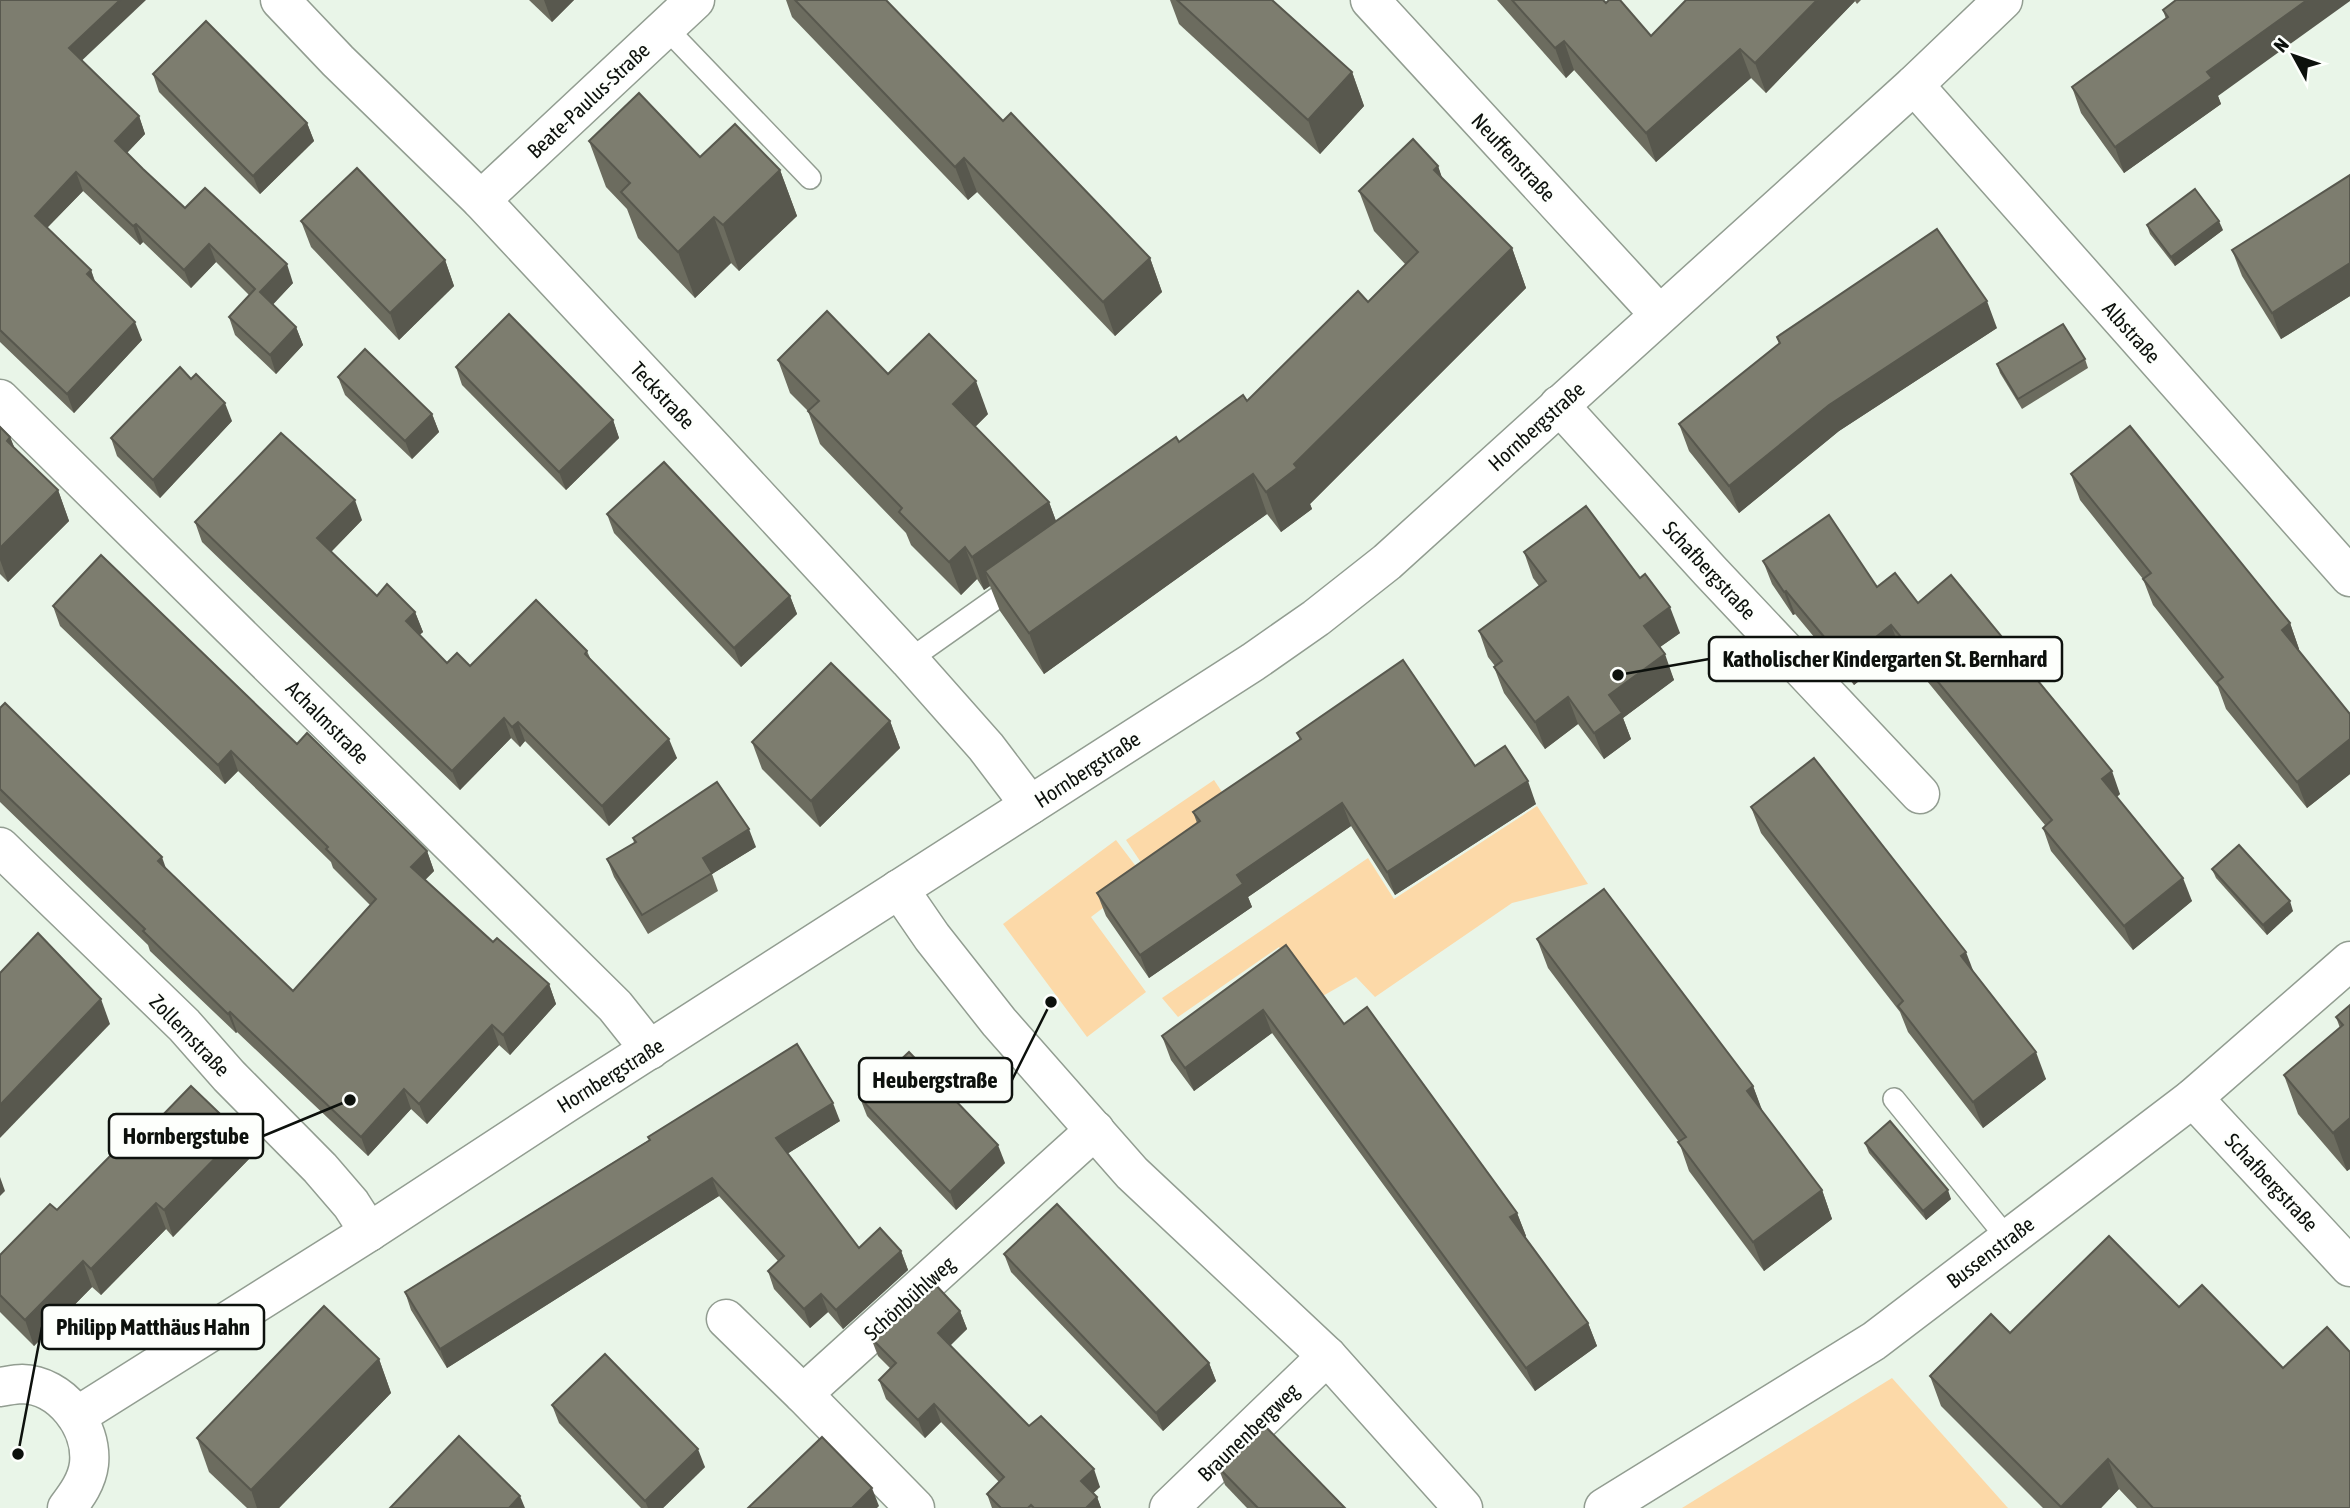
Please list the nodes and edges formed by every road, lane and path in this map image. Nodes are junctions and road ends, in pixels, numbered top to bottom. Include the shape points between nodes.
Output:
1 (281, 0) edge
2 (695, 0) edge
3 (1370, 0) edge
4 (2003, 0) edge
5 (666, 28) junction
6 (1914, 85) junction
7 (810, 178) dead end
8 (481, 200) junction
9 (1658, 314) junction
10 (0, 399) edge
11 (1559, 405) junction
12 (1040, 567) edge
13 (2350, 577) edge
14 (909, 660) junction
15 (1920, 793) dead end
16 (1030, 806) junction
17 (0, 847) edge
18 (899, 889) junction
19 (2350, 961) edge
20 (650, 1050) junction
21 (2193, 1098) junction
22 (1894, 1099) dead end
23 (1095, 1130) junction
24 (369, 1232) junction
25 (2008, 1239) junction
26 (2350, 1267) edge
27 (726, 1319) dead end
28 (1328, 1356) junction
29 (0, 1387) edge
30 (803, 1395) junction
31 (77, 1416) junction
32 (67, 1508) edge
33 (915, 1508) edge
34 (1169, 1508) edge
35 (1463, 1508) edge
36 (1604, 1508) edge

1 - 8 street, Teckstraße
2 - 5 street, Beate-Paulus-Straße
3 - 9 street, Neuffenstraße
4 - 6 street, Hornbergstraße
5 - 7 lane
5 - 8 street, Beate-Paulus-Straße
6 - 9 street, Hornbergstraße
6 - 13 street, Albstraße
8 - 14 street, Teckstraße
9 - 11 street, Hornbergstraße
10 - 20 street, Achalmstraße via 615,1006
11 - 15 street, Schafbergstraße
11 - 16 street, Hornbergstraße via 1387,562 1316,618
12 - 14 lane
14 - 16 street, Teckstraße via 986,747
16 - 18 street, Hornbergstraße
17 - 24 street, Zollernstraße via 184,1025 320,1168
18 - 20 street, Hornbergstraße
18 - 23 street via 999,1022
19 - 21 street, Bussenstraße
20 - 24 street, Hornbergstraße
21 - 25 street, Bussenstraße
21 - 26 street, Schafbergstraße
22 - 25 lane
23 - 28 street via 1132,1173
23 - 30 street, Schönbühlweg
24 - 31 street, Hornbergstraße
25 - 36 street, Bussenstraße via 1874,1341
27 - 30 street
28 - 34 street, Braunenbergweg
28 - 35 street
29 - 31 street via 23,1384 54,1394
30 - 33 street
31 - 32 street via 87,1439 89,1464 81,1489

